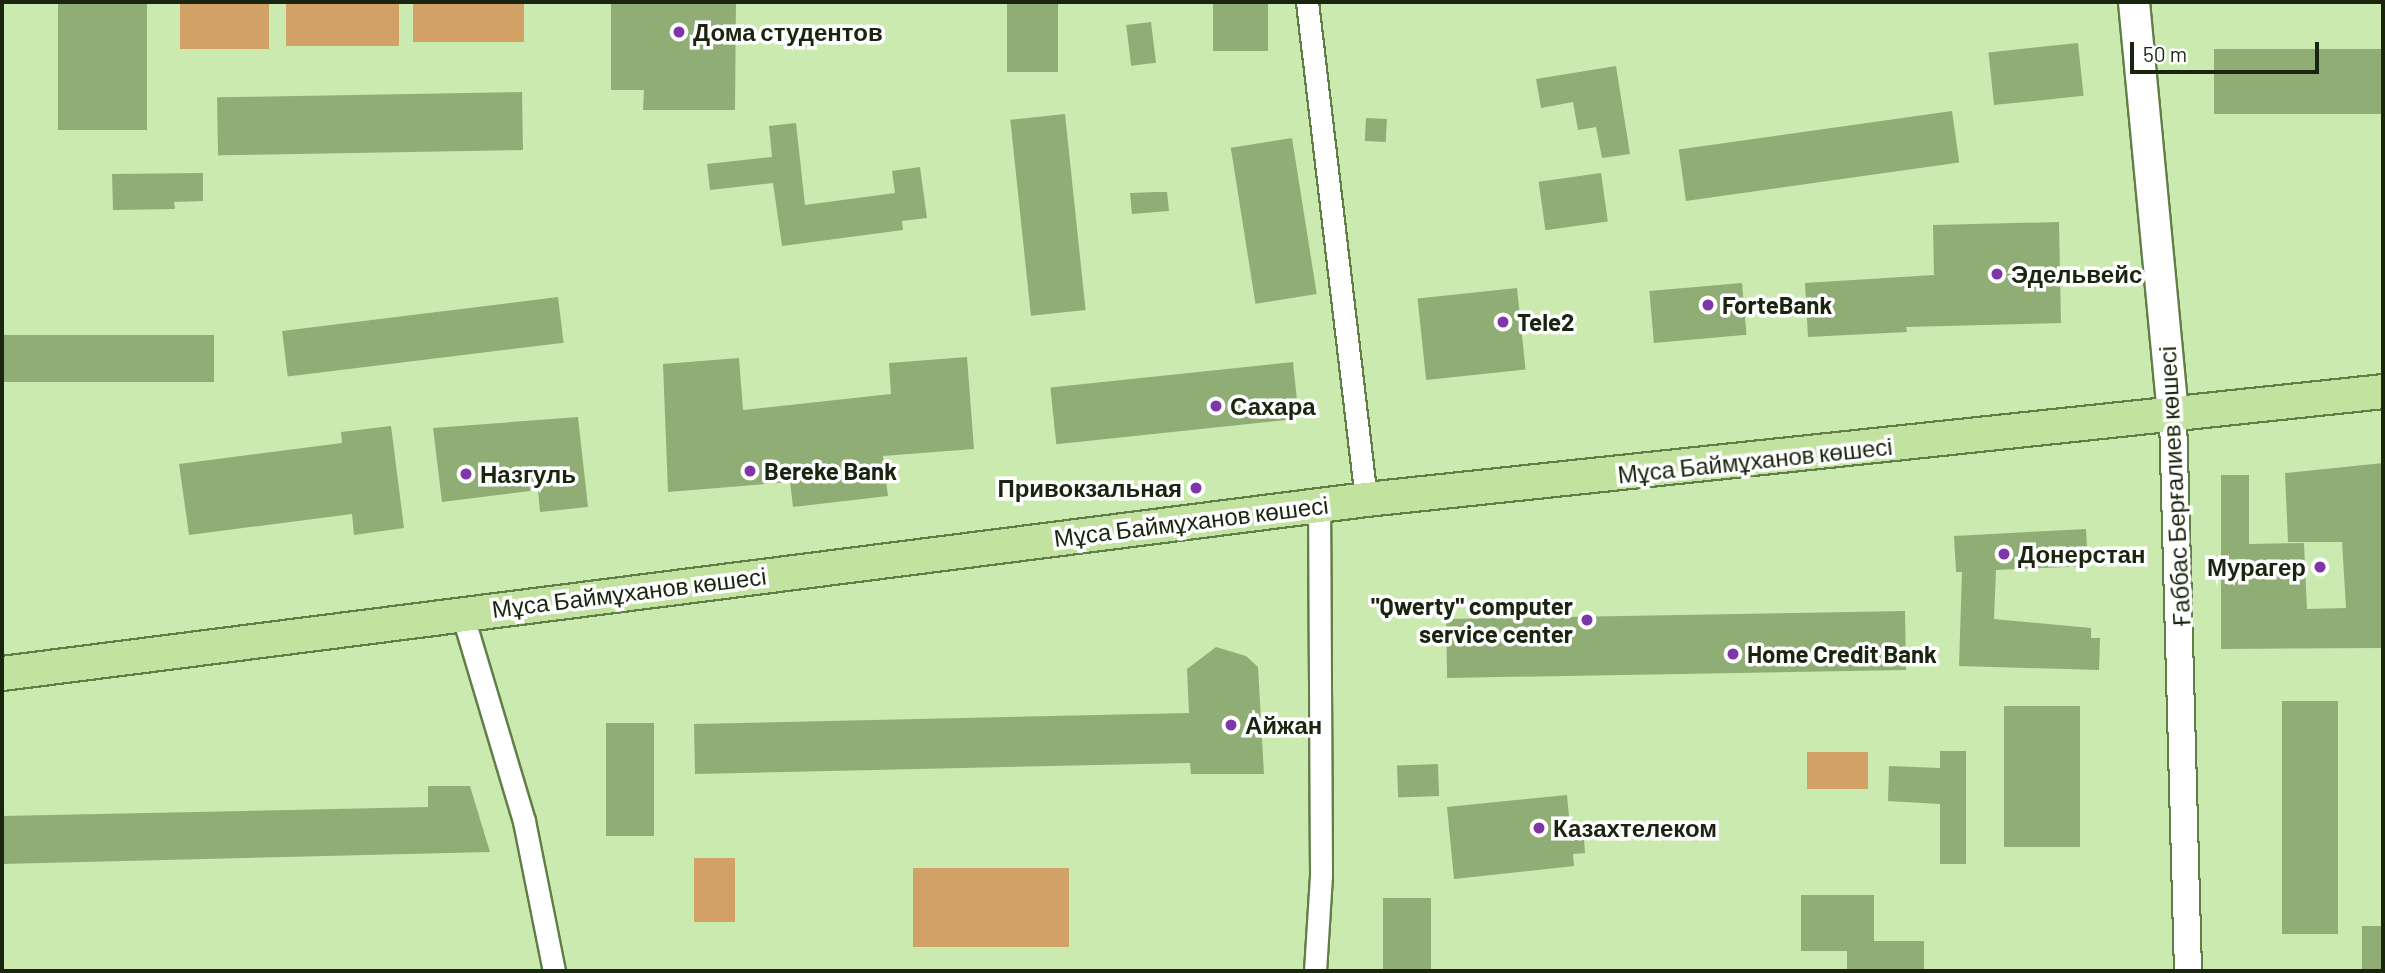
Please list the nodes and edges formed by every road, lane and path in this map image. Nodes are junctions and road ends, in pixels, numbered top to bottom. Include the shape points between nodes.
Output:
1 (1307, 2) edge
2 (2134, 2) edge
3 (2383, 391) edge
4 (2174, 417) junction
5 (1366, 499) junction
6 (1319, 505) junction
7 (462, 613) junction
8 (2, 673) edge
9 (554, 971) edge
10 (1315, 971) edge
11 (2188, 971) edge

1 - 5 street
2 - 4 main road, Ғаббас Берғалиев көшесі
3 - 4 main road, Мұса Баймұханов көшесі
4 - 5 main road, Мұса Баймұханов көшесі
4 - 11 street, Ғаббас Берғалиев көшесі
5 - 6 main road, Мұса Баймұханов көшесі
6 - 7 main road, Мұса Баймұханов көшесі
6 - 10 street via 1321,875
7 - 8 main road, Мұса Баймұханов көшесі
7 - 9 street via 524,821

